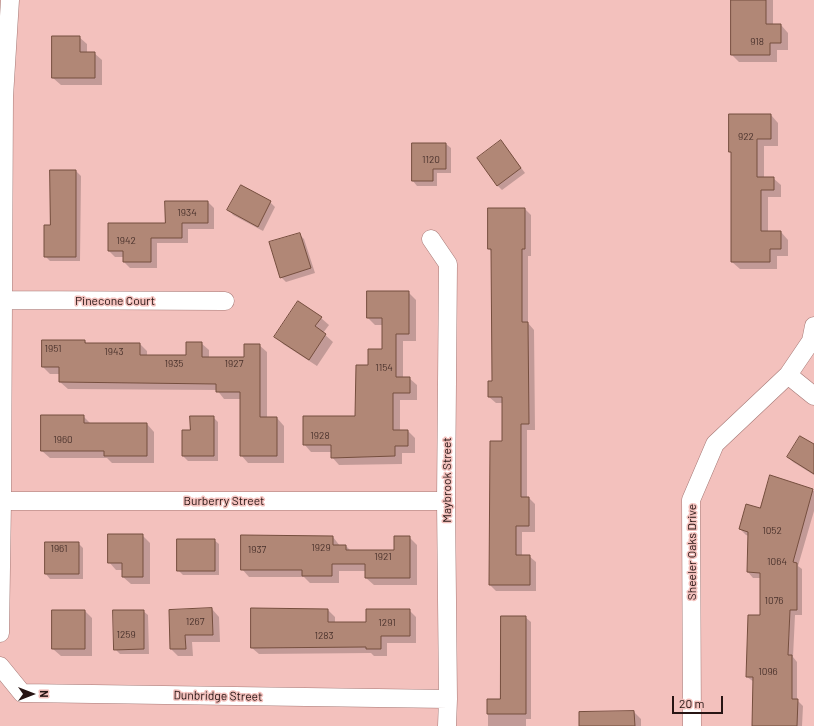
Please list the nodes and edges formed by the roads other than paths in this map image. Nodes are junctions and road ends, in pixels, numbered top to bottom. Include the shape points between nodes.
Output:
1 (10, 0) edge
2 (431, 239) dead end
3 (4, 300) junction
4 (225, 301) dead end
5 (814, 326) edge
6 (788, 375) junction
7 (814, 396) edge
8 (2, 501) junction
9 (446, 501) junction
10 (0, 633) edge
11 (0, 666) edge
12 (448, 699) junction
13 (447, 726) edge
14 (692, 726) edge

1 - 3 street via 4,97
2 - 9 street, Maybrook Street via 448,264
3 - 4 street, Pinecone Court
3 - 8 street
5 - 6 street, Sheeler Oaks Drive via 811,342
6 - 7 street
6 - 14 street, Sheeler Oaks Drive via 715,444 691,500
8 - 9 street, Burberry Street
8 - 10 street
9 - 12 street, Maybrook Street
11 - 12 street, Dunbridge Street via 22,693
12 - 13 street, Maybrook Street

